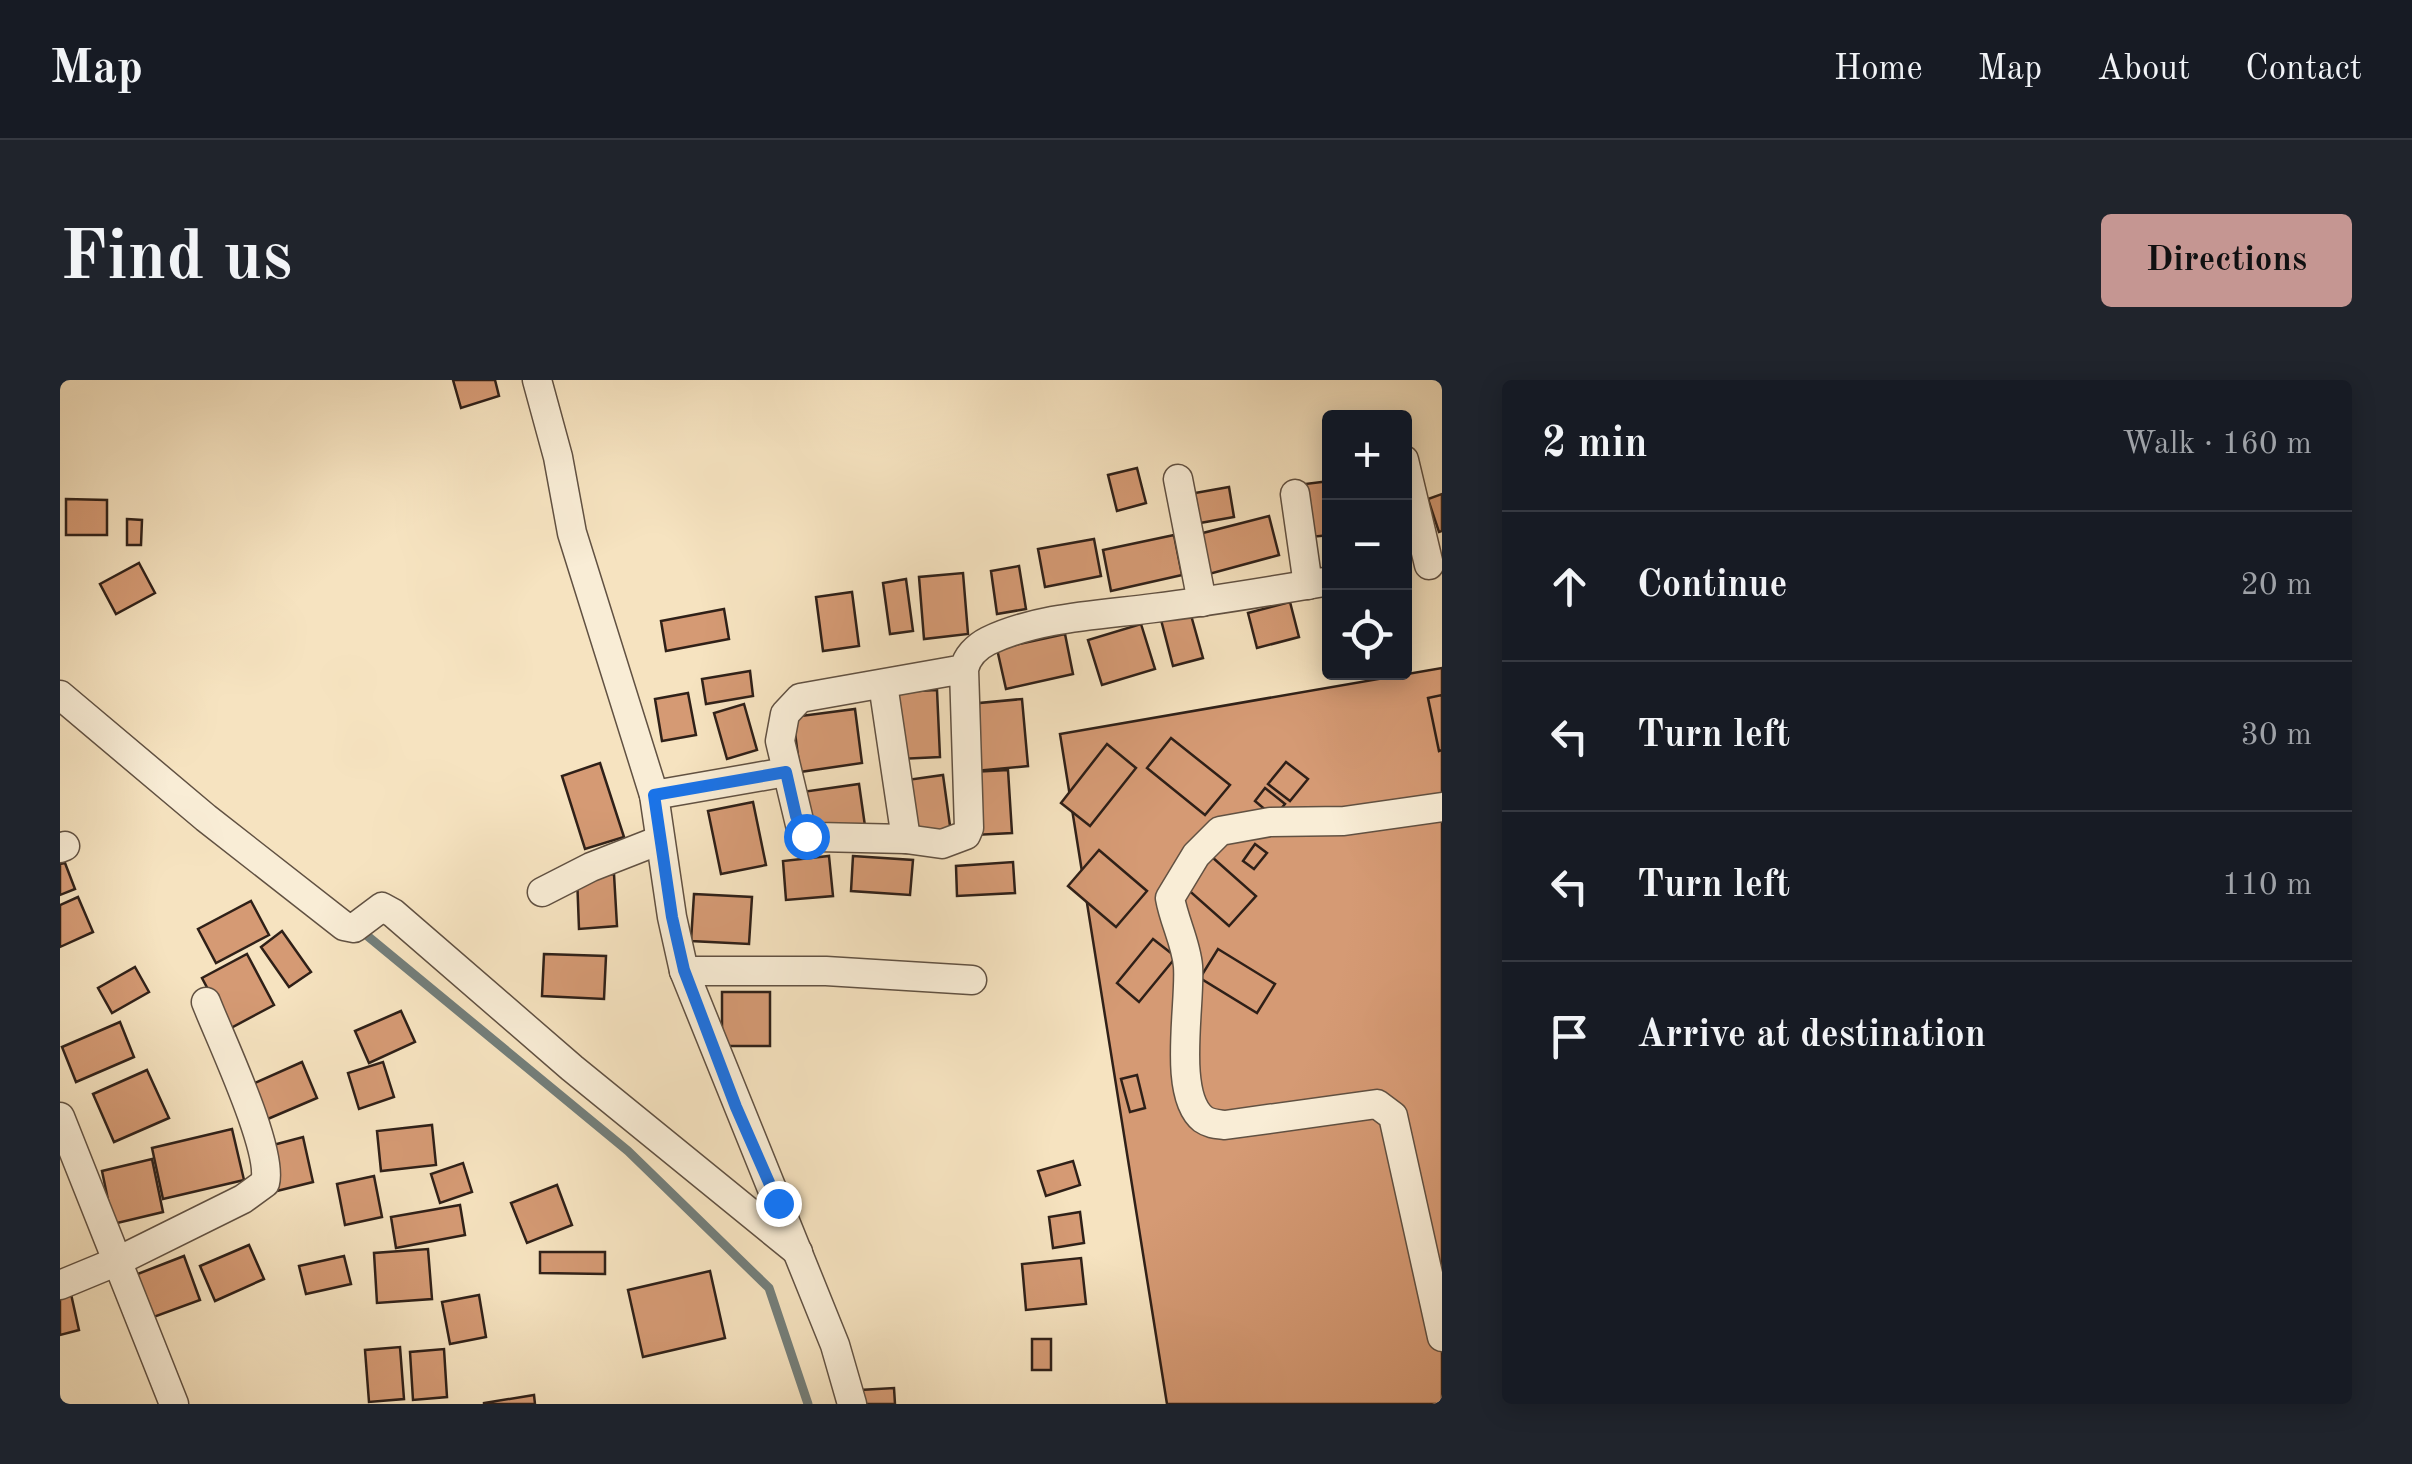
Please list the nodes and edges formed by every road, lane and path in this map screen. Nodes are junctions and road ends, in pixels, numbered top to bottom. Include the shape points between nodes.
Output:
1 (537, 380) edge
2 (1178, 479) dead end
3 (1294, 494) dead end
4 (1412, 500) edge
5 (1425, 565) edge
6 (1318, 583) edge
7 (1202, 602) junction
8 (964, 670) junction
9 (883, 684) junction
10 (60, 695) edge
11 (786, 772) junction
12 (654, 795) junction
13 (1442, 807) edge
14 (906, 839) junction
15 (660, 840) junction
16 (542, 892) dead end
17 (684, 970) junction
18 (972, 980) dead end
19 (206, 1002) dead end
20 (60, 1117) edge
21 (798, 1252) junction
22 (118, 1261) junction
23 (60, 1285) edge
24 (1442, 1338) edge
25 (174, 1404) edge
26 (852, 1404) edge

1 - 12 street via 572,533
2 - 7 street
3 - 6 street
4 - 5 street
6 - 7 street
7 - 8 street via 1010,633 979,647
8 - 9 street
8 - 14 street via 969,828 953,842
9 - 11 street via 815,694 790,707 780,742
9 - 14 street
10 - 21 street via 344,926 382,907 394,913
11 - 12 street
11 - 14 street via 806,836
12 - 15 street
13 - 24 street via 1220,831 1170,898 1187,958 1186,1064 1193,1106 1201,1118 1225,1126 1384,1106 1393,1116
15 - 16 street
15 - 17 street
17 - 18 street
17 - 21 street
19 - 22 street via 252,1120 266,1178 243,1199
20 - 22 street
21 - 26 street
22 - 23 street
22 - 25 street

